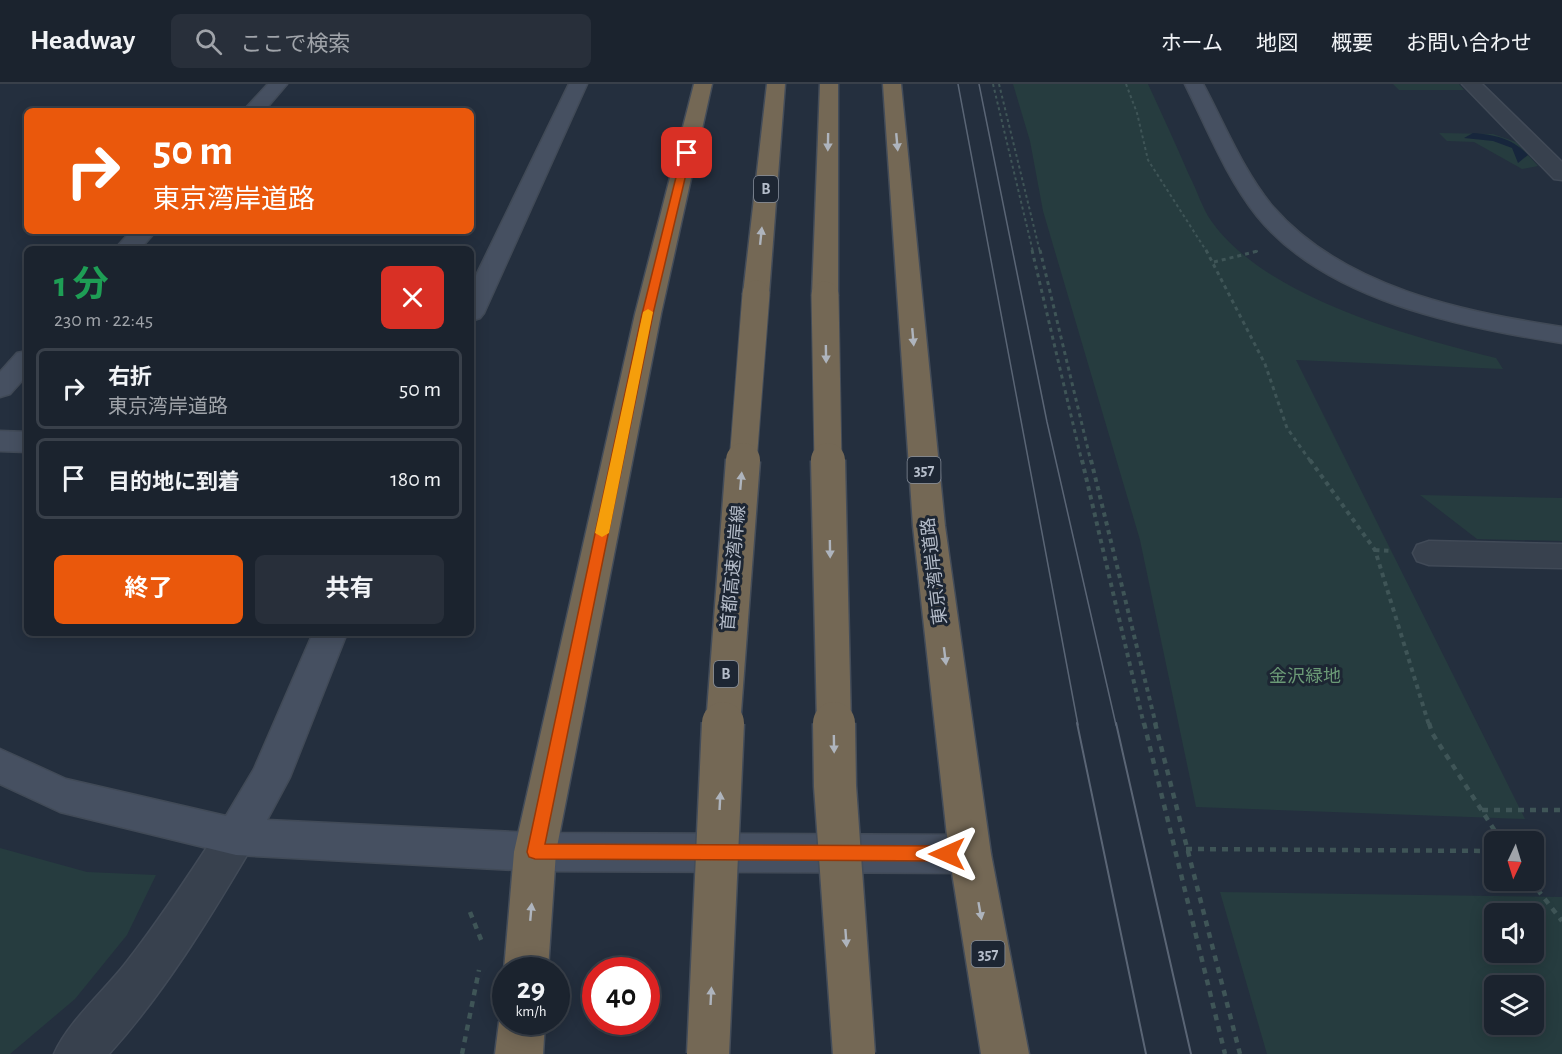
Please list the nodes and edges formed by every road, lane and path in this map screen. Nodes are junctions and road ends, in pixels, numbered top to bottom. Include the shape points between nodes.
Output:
1 (278, 84) edge
2 (578, 84) edge
3 (704, 84) edge
4 (776, 84) edge
5 (829, 84) edge
6 (892, 84) edge
7 (993, 84) edge
8 (999, 84) edge
9 (1126, 84) edge
10 (1194, 84) edge
11 (1471, 84) edge
12 (257, 108) edge
13 (1562, 174) edge
14 (141, 234) edge
15 (130, 246) edge
16 (1259, 251) dead end
17 (1214, 262) junction
18 (474, 307) edge
19 (1562, 335) edge
20 (24, 362) edge
21 (0, 388) edge
22 (0, 441) edge
23 (24, 442) edge
24 (1429, 553) dead end
25 (1562, 556) edge
26 (329, 636) edge
27 (0, 766) edge
28 (1482, 810) junction
29 (1562, 810) edge
30 (1495, 831) edge
31 (236, 837) junction
32 (1186, 849) junction
33 (1484, 851) edge
34 (535, 852) junction
35 (970, 854) junction
36 (1539, 891) edge
37 (470, 912) dead end
38 (1562, 921) edge
39 (484, 947) dead end
40 (482, 957) dead end
41 (527, 957) edge
42 (521, 1035) edge
43 (78, 1054) edge
44 (462, 1054) edge
45 (519, 1054) edge
46 (708, 1054) edge
47 (854, 1054) edge
48 (1005, 1054) edge
49 (1225, 1054) edge
50 (1240, 1054) edge

1 - 12 street
2 - 18 street
3 - 34 highway via 648,314
46 -> 4 highway, 首都高速湾岸線 / B, bridge via 725,680
5 -> 47 highway, bridge via 825,295 835,786
6 -> 35 highway, 東京湾岸道路 / 357 via 929,526
7 - 49 path
8 - 32 path
9 - 17 path via 1148,160
10 - 19 street via 1266,213 1315,255 1387,291 1461,316
11 - 13 street
14 - 15 street
16 - 17 path
17 - 28 path via 1265,364 1287,428 1375,550 1432,733
20 - 21 street
22 - 23 street
24 - 25 street
26 - 31 street via 270,777
27 - 31 street via 60,795
28 - 29 path
28 - 30 path
31 - 34 street
31 - 43 street via 179,927 111,1020
32 - 33 path
32 - 50 path
34 - 35 street
41 -> 34 highway
35 -> 48 highway, 東京湾岸道路 / 357
36 - 38 path
37 - 39 path
40 - 44 path
42 - 45 highway

